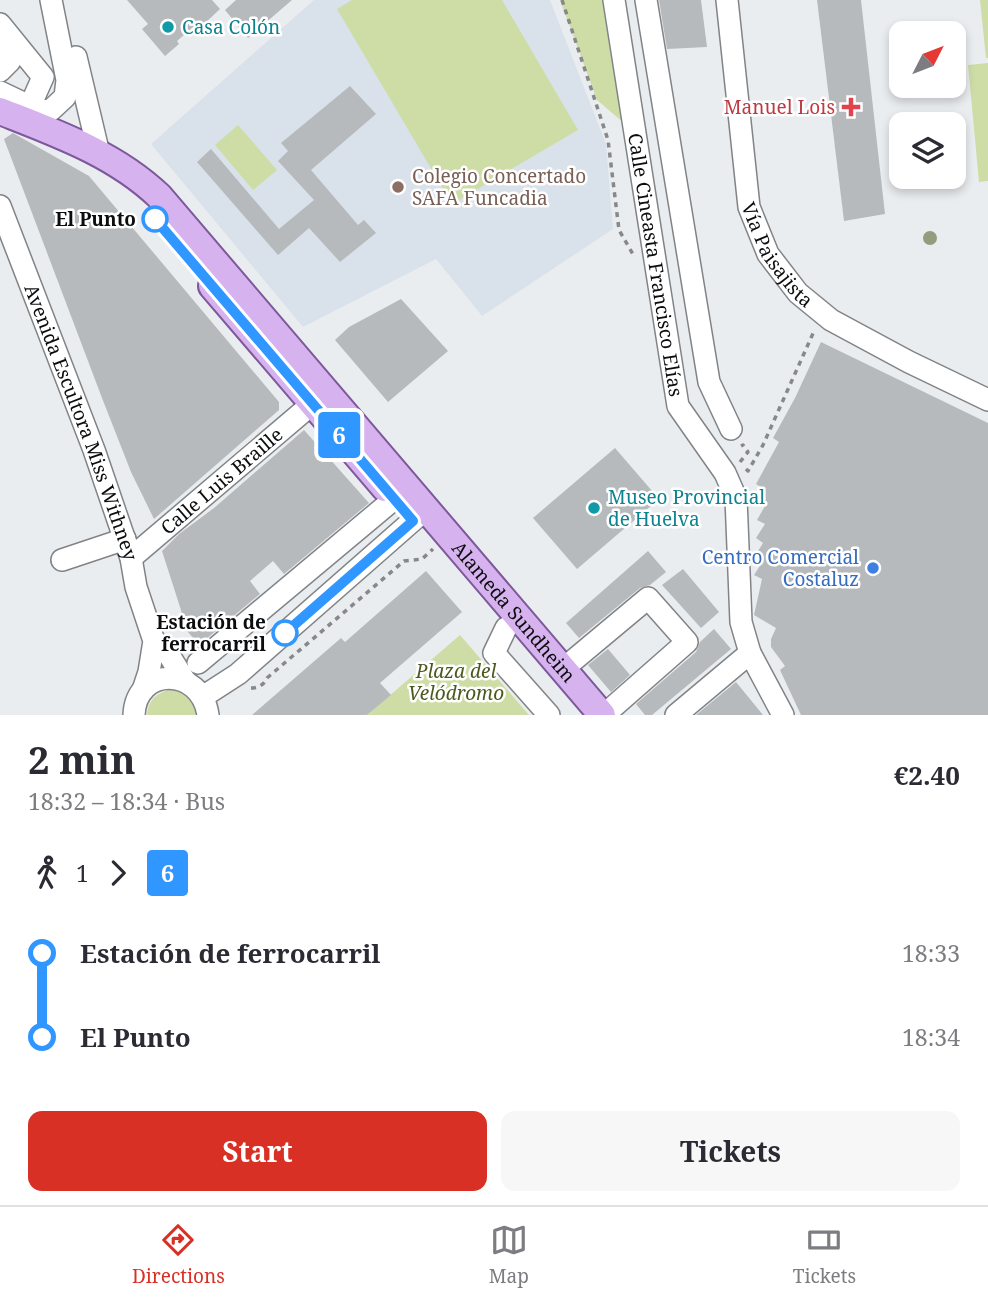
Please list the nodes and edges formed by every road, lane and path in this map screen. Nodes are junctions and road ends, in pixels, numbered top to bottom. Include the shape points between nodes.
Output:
1 (51, 0) edge
2 (66, 0) edge
3 (562, 0) edge
4 (614, 0) edge
5 (646, 0) edge
6 (727, 0) edge
7 (0, 24) edge
8 (0, 49) edge
9 (0, 71) edge
10 (80, 80) junction
11 (0, 92) edge
12 (0, 111) edge
13 (36, 115) junction
14 (99, 154) junction
15 (0, 206) edge
16 (635, 257) dead end
17 (816, 326) dead end
18 (988, 400) edge
19 (312, 404) junction
20 (732, 429) dead end
21 (732, 452) dead end
22 (394, 499) junction
23 (420, 515) junction
24 (128, 549) junction
25 (62, 560) dead end
26 (506, 628) junction
27 (154, 640) junction
28 (750, 653) junction
29 (198, 663) dead end
30 (563, 669) junction
31 (185, 681) junction
32 (143, 690) junction
33 (206, 706) edge
34 (134, 715) edge
35 (549, 715) edge
36 (580, 715) edge
37 (603, 715) edge
38 (676, 715) edge
39 (783, 715) edge

1 - 11 street via 67,80 65,97 51,110 40,111
2 - 10 street
3 - 16 path via 608,140 619,230
4 - 28 street, Calle Cineasta Francisco Elías via 678,406 725,473 736,498 741,622
5 - 20 street via 709,382
6 - 18 street, Vía Paisajista via 749,207 768,254 798,293 831,320
7 - 13 street via 43,77
8 - 9 street via 10,61
10 - 13 street via 65,106
10 - 14 street
12 - 13 main road, Alameda Sundheim
13 - 14 main road, Alameda Sundheim
14 - 19 main road, Alameda Sundheim
14 - 23 main road, Alameda Sundheim via 138,176 159,196
15 - 24 street, Avenida Escultora Miss Withney
17 - 21 path via 748,471 738,464 748,452 743,445
19 - 22 main road, Alameda Sundheim
19 - 24 street, Calle Luis Braille
22 - 23 main road, Alameda Sundheim
22 - 29 street
23 - 26 main road, Alameda Sundheim
23 - 30 main road, Alameda Sundheim
23 - 33 street
24 - 25 street
24 - 27 street, Avenida Escultora Miss Withney
26 - 35 street via 494,653
26 - 36 main road, Alameda Sundheim
27 - 31 street, Avenida Escultora Miss Withney via 166,650
27 - 32 street, Avenida Escultora Miss Withney
28 - 38 street
28 - 39 street, Calle Cineasta Francisco Elías
30 - 37 main road, Alameda Sundheim
30 - 37 street via 648,598 687,642
31 - 32 street via 163,678
31 - 33 street via 194,685
32 - 34 street, Avenida Escultora Miss Withney

